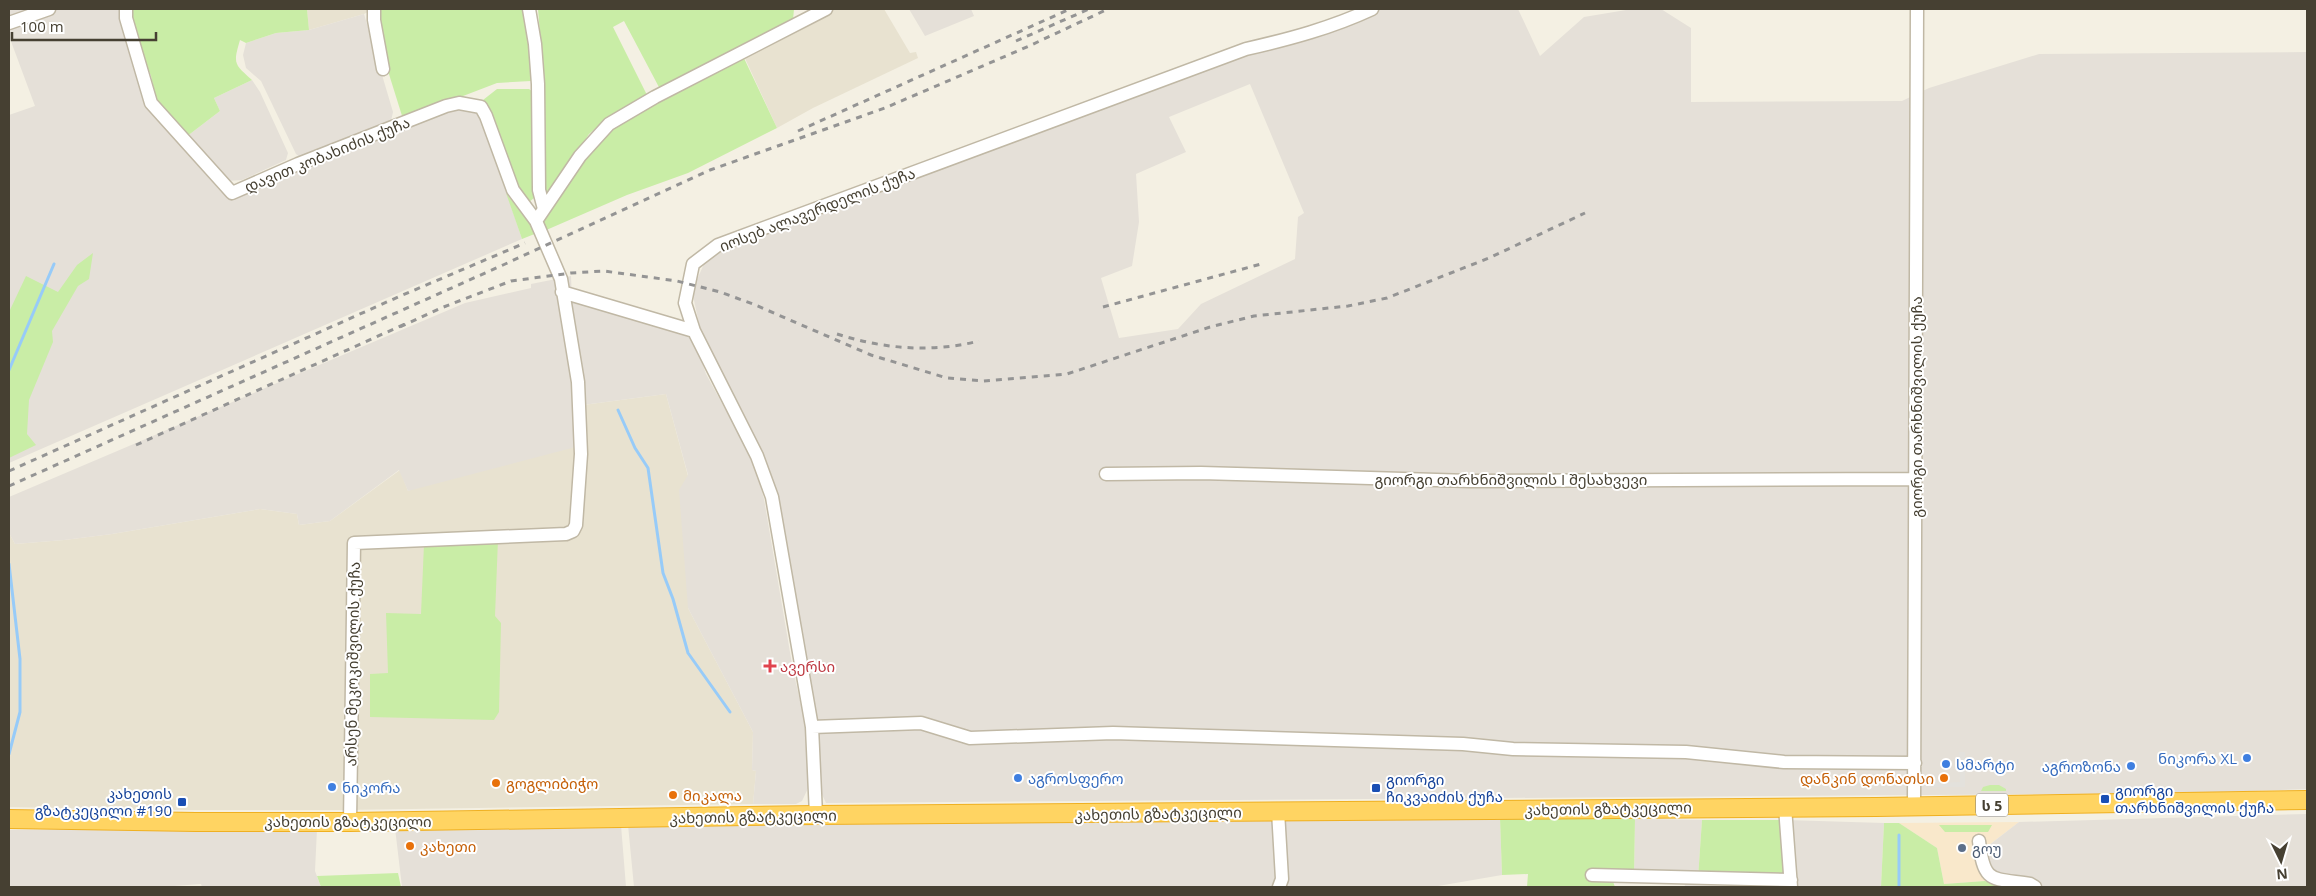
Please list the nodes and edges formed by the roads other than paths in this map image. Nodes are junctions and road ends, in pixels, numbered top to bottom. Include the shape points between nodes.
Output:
1 (49, 9) edge
2 (126, 9) edge
3 (374, 9) edge
4 (529, 9) edge
5 (826, 9) edge
6 (1372, 9) edge
7 (1917, 9) edge
8 (9, 23) edge
9 (383, 69) dead end
10 (544, 209) junction
11 (536, 221) junction
12 (562, 292) junction
13 (694, 331) junction
14 (1106, 474) dead end
15 (1916, 479) junction
16 (812, 727) junction
17 (1914, 763) junction
18 (2307, 800) edge
19 (1786, 806) junction
20 (1914, 806) junction
21 (1278, 811) junction
22 (816, 815) junction
23 (9, 819) edge
24 (350, 822) junction
25 (1979, 841) dead end
26 (1592, 875) dead end
27 (1791, 884) edge
28 (1279, 887) edge
29 (2035, 887) edge

1 - 8 street
2 - 11 street, დავით კობახიძის ქუჩა via 151,103 232,193 298,164 459,103 481,108 513,190
3 - 9 street
4 - 10 street via 535,44 540,190
5 - 10 street via 655,97 610,124 580,156
6 - 13 street, იოსებ ალავერდელის ქუჩა via 1301,37 1246,49 718,244 693,264 686,302
7 - 15 street, გიორგი თარხნიშვილის ქუჩა
10 - 11 street
11 - 12 street, არსენ მეკოკიშვილის ქუჩა via 561,279
12 - 13 street
12 - 24 street, არსენ მეკოკიშვილის ქუჩა via 578,382 581,454 573,531 566,534 354,543
13 - 16 street, იოსებ ალავერდელის ქუჩა via 754,448 772,496
14 - 15 street, გიორგი თარხნიშვილის I შესახვევი via 1201,473 1470,481
15 - 17 street, გიორგი თარხნიშვილის ქუჩა
16 - 17 street via 921,723 970,738 1113,733 1686,752 1784,762
16 - 22 street, იოსებ ალავერდელის ქუჩა
17 - 20 street, გიორგი თარხნიშვილის ქუჩა
18 - 20 highway, კახეთის გზატკეცილი / ს 5
19 - 20 highway, კახეთის გზატკეცილი / ს 5
19 - 21 highway, კახეთის გზატკეცილი / ს 5
19 - 27 street
21 - 22 highway, კახეთის გზატკეცილი / ს 5
21 - 28 street via 1282,879
22 - 24 highway, კახეთის გზატკეცილი / ს 5
23 - 24 highway, კახეთის გზატკეცილი / ს 5
25 - 29 street via 1982,864 1987,874
26 - 27 street

